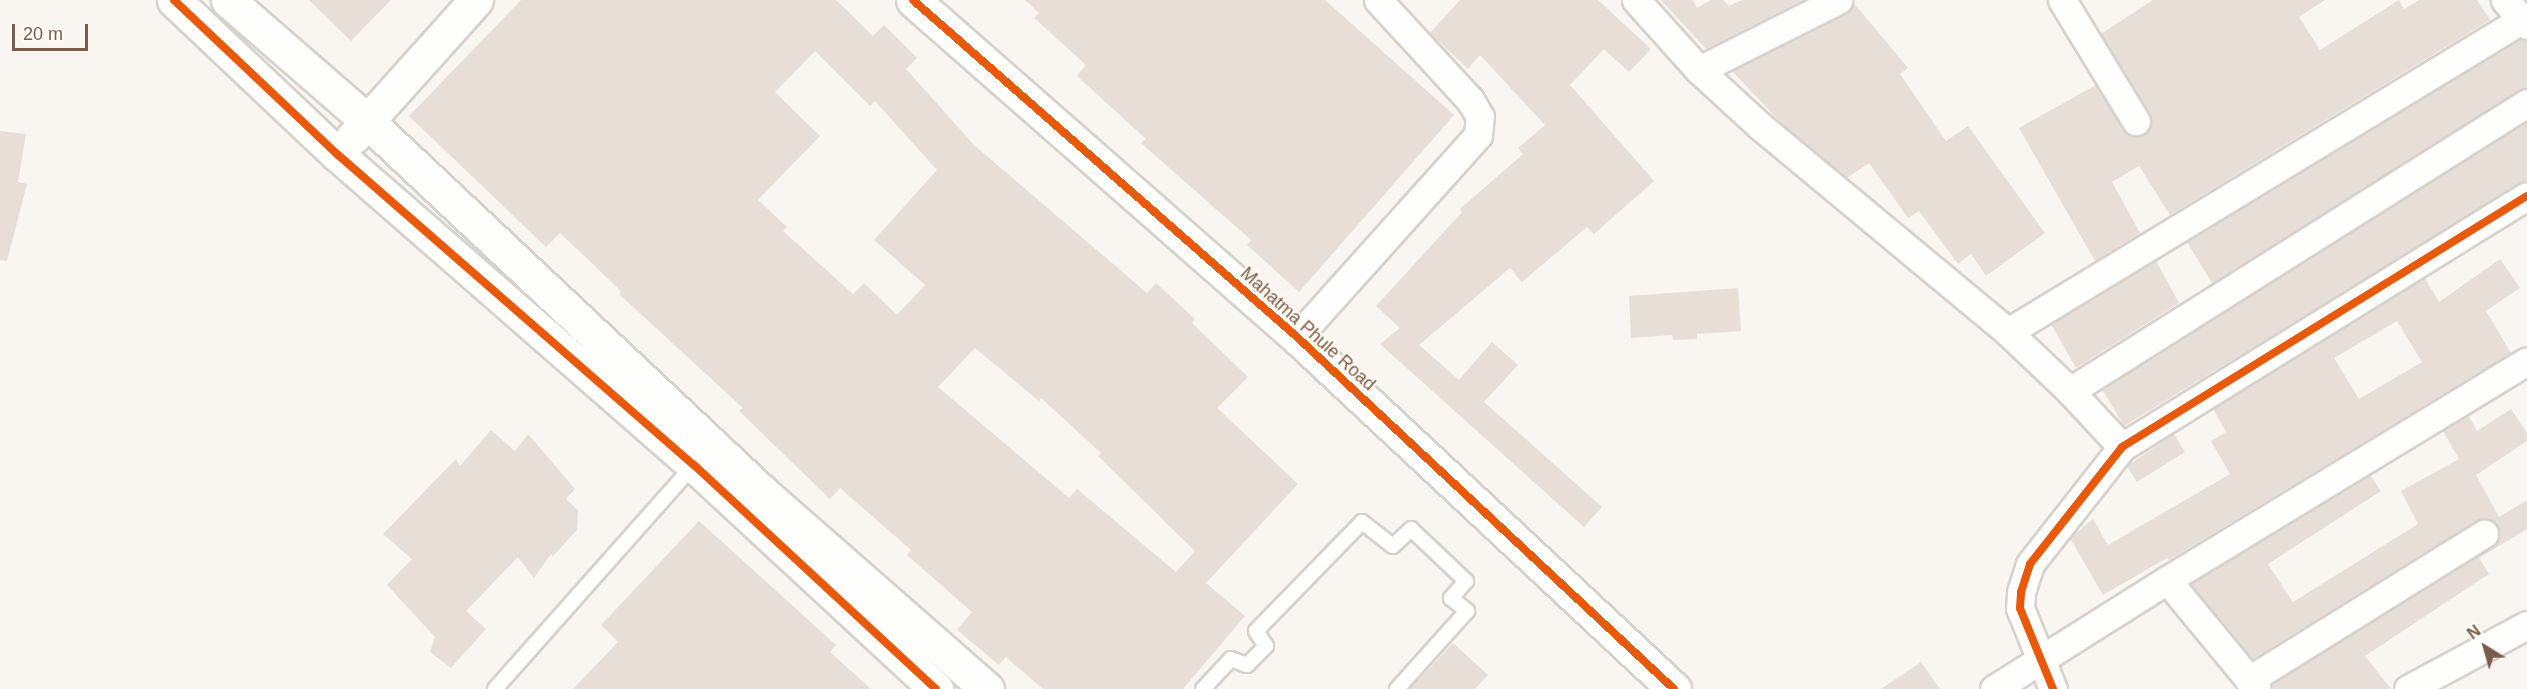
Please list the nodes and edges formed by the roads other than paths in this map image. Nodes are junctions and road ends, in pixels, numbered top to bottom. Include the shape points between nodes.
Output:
1 (174, 0) edge
2 (228, 0) edge
3 (476, 0) edge
4 (913, 0) edge
5 (1378, 0) edge
6 (1636, 0) edge
7 (1838, 0) edge
8 (2062, 0) edge
9 (2518, 15) edge
10 (1700, 70) junction
11 (2527, 103) edge
12 (367, 121) junction
13 (2136, 121) dead end
14 (337, 154) junction
15 (2527, 196) edge
16 (2008, 332) junction
17 (1297, 337) junction
18 (2527, 361) edge
19 (2070, 391) junction
20 (2122, 447) junction
21 (694, 465) junction
22 (2484, 534) dead end
23 (2167, 580) junction
24 (2527, 626) edge
25 (2038, 660) junction
26 (2253, 684) edge
27 (495, 689) edge
28 (936, 689) edge
29 (987, 689) edge
30 (1203, 689) edge
31 (1397, 689) edge
32 (1674, 689) edge
33 (1994, 689) edge
34 (2053, 689) edge
35 (2408, 689) edge

1 - 14 street
2 - 12 street
3 - 12 street
4 - 17 street, Mahatma Phule Road
5 - 17 street via 1470,100 1480,117 1478,135
6 - 10 street
7 - 10 street
8 - 13 street
9 - 16 street
10 - 16 street via 1760,126
11 - 19 street
12 - 14 street
12 - 29 street via 762,492
14 - 21 street
15 - 20 street
16 - 19 street
17 - 32 street, Mahatma Phule Road
18 - 23 street
19 - 20 street
20 - 25 street via 2030,564 2020,608
21 - 27 lane
21 - 28 street
22 - 26 street
23 - 25 street
23 - 26 street
24 - 35 street
25 - 33 street
25 - 34 street
30 - 31 lane via 1231,659 1247,665 1266,646 1256,631 1362,522 1393,546 1411,530 1466,581 1451,598 1467,611

